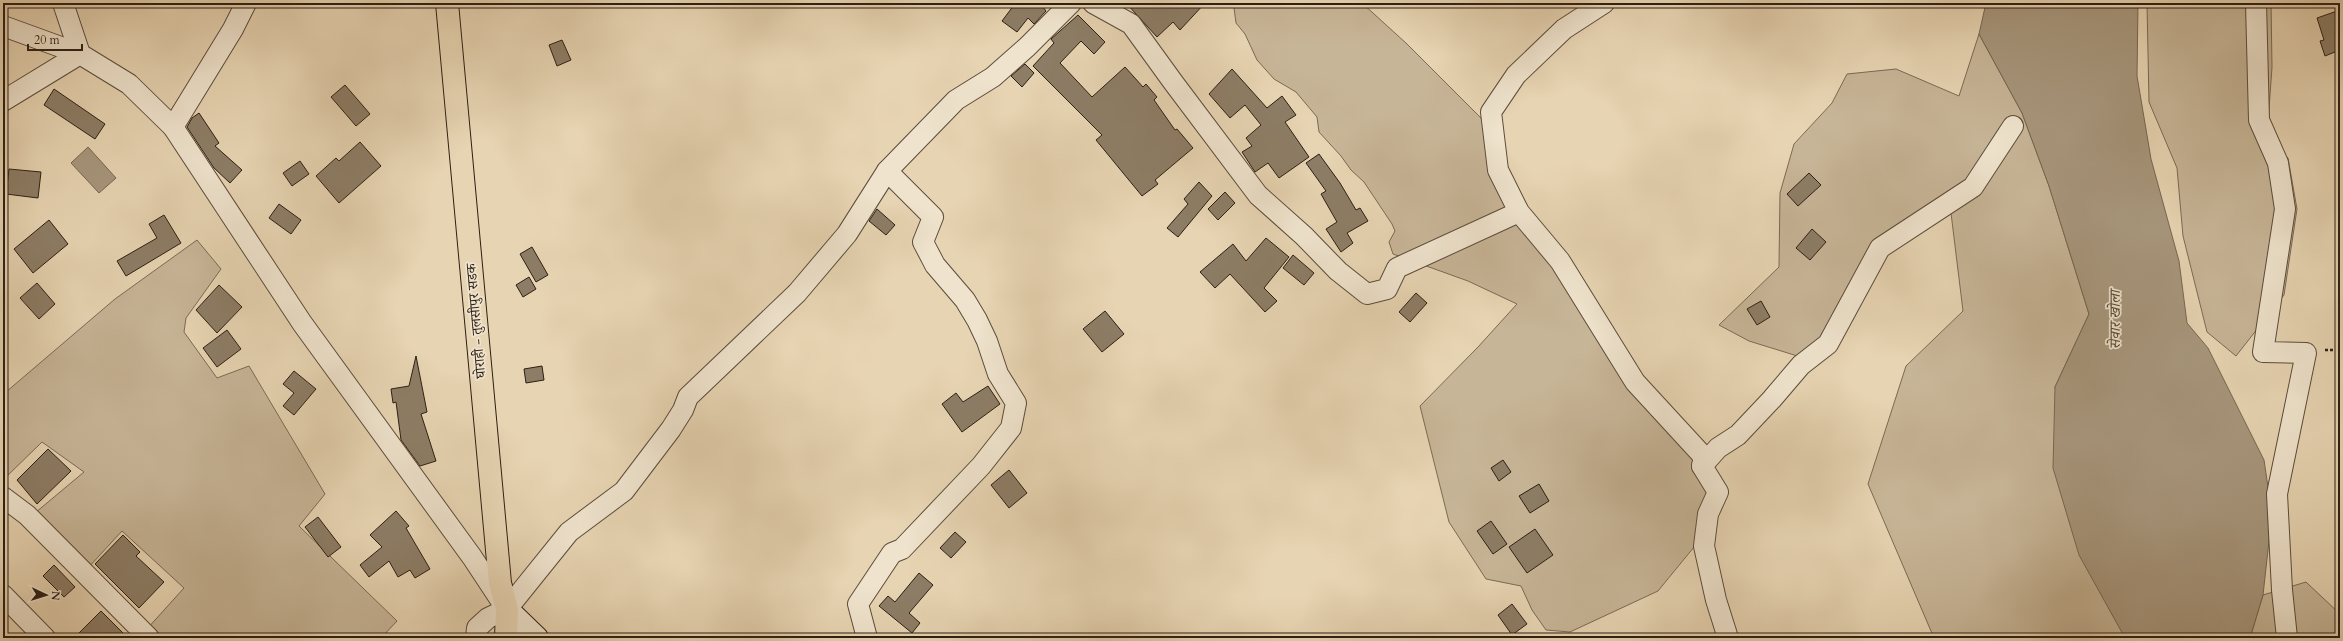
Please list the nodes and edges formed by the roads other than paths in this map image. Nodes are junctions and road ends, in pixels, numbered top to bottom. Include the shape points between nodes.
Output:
1 (63, 3) edge
2 (246, 3) edge
3 (447, 3) edge
4 (1071, 3) edge
5 (1093, 3) edge
6 (1604, 3) edge
7 (2256, 3) edge
8 (3, 26) edge
9 (80, 54) junction
10 (3, 101) edge
11 (2013, 126) dead end
12 (173, 127) junction
13 (887, 172) junction
14 (1519, 212) junction
15 (1702, 466) junction
16 (3, 498) edge
17 (3, 595) edge
18 (506, 609) junction
19 (45, 638) edge
20 (149, 638) edge
21 (476, 638) edge
22 (506, 638) edge
23 (537, 638) edge
24 (867, 638) edge
25 (1728, 638) edge
26 (2288, 638) edge

1 - 9 street
2 - 12 street
3 - 18 main road, घोराही - तुलसीपुर सडक via 500,583
4 - 13 street via 993,77 956,100
5 - 14 street via 1131,24 1258,194 1338,271 1367,294 1387,290 1397,268
6 - 14 street via 1564,30 1516,75 1491,112 1498,170
7 - 26 street via 2260,120 2278,163 2285,209 2263,352 2306,353 2277,494 2282,590
8 - 9 street
9 - 10 street
9 - 12 street via 129,84
11 - 15 street via 1973,187 1880,248 1828,344 1801,364 1738,435 1718,448
12 - 18 street via 302,323 472,557
13 - 18 street via 847,234 797,293 688,397 671,429 624,491 569,532
13 - 24 street via 933,217 923,242 935,265 965,300 977,320 998,374 1016,403 1011,428 981,466 902,549 892,554 858,604
14 - 15 street via 1560,261 1635,382 1704,457
15 - 25 street via 1718,492 1708,514 1704,546 1716,600
16 - 20 street via 27,515
17 - 19 street
18 - 21 street via 488,618 477,628
18 - 22 main road, घोराही - तुलसीपुर सडक
18 - 23 street

